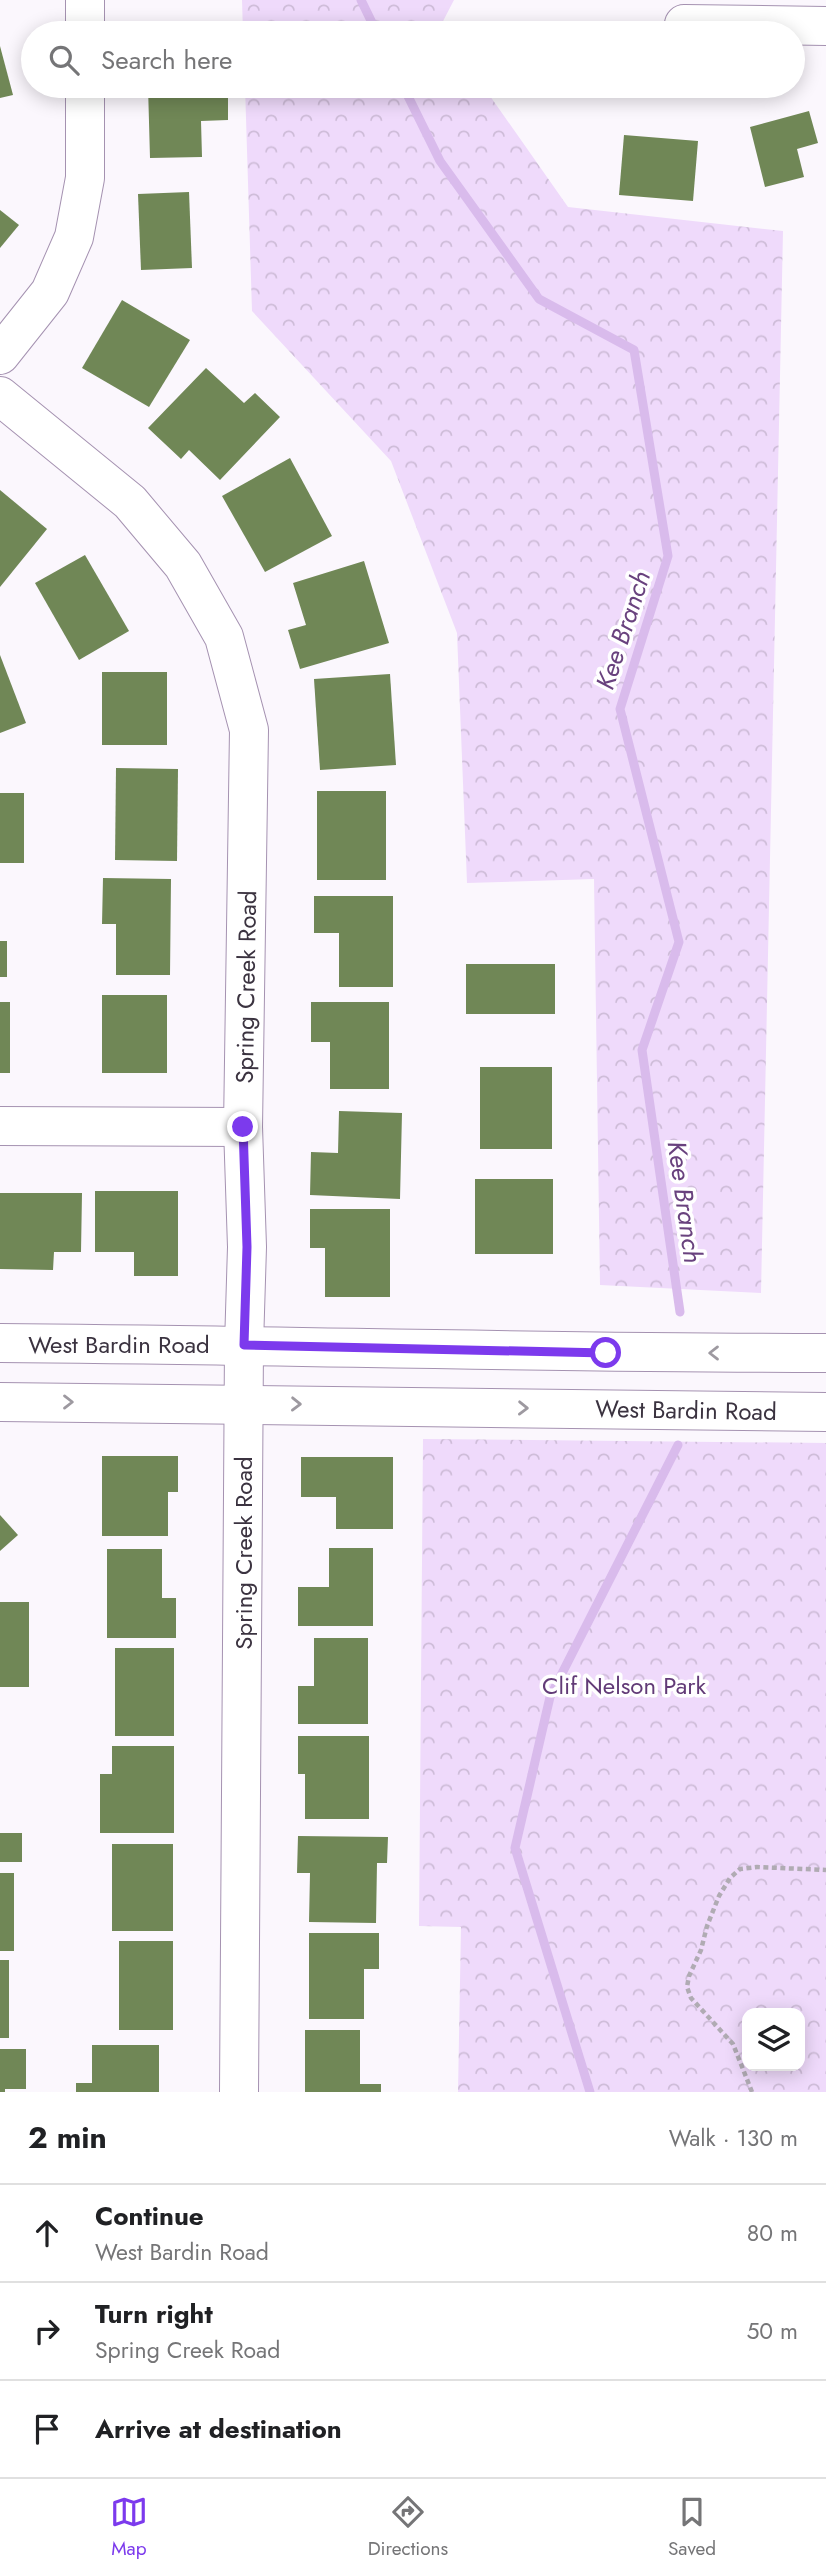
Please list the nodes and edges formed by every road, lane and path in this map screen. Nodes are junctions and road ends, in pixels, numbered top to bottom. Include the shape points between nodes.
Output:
1 (85, 0) edge
2 (85, 21) edge
3 (805, 26) edge
4 (826, 26) edge
5 (85, 98) edge
6 (0, 355) edge
7 (0, 396) edge
8 (0, 1126) edge
9 (243, 1127) junction
10 (0, 1343) edge
11 (244, 1345) junction
12 (826, 1353) edge
13 (0, 1402) edge
14 (244, 1404) junction
15 (826, 1412) edge
16 (826, 1870) edge
17 (239, 2092) edge
18 (752, 2092) edge

1 - 2 street
3 - 4 street
5 - 6 street via 85,178 74,237 50,292
7 - 9 street, Spring Creek Road via 130,502 183,565 224,636 250,730
8 - 9 street
9 - 11 street, Spring Creek Road
10 - 11 street, West Bardin Road
12 -> 11 street, West Bardin Road
11 - 14 street, Spring Creek Road
13 -> 14 street, West Bardin Road
14 -> 15 street, West Bardin Road
14 - 17 street, Spring Creek Road
16 - 18 path via 740,1869 719,1896 689,1976 691,1998 733,2043

